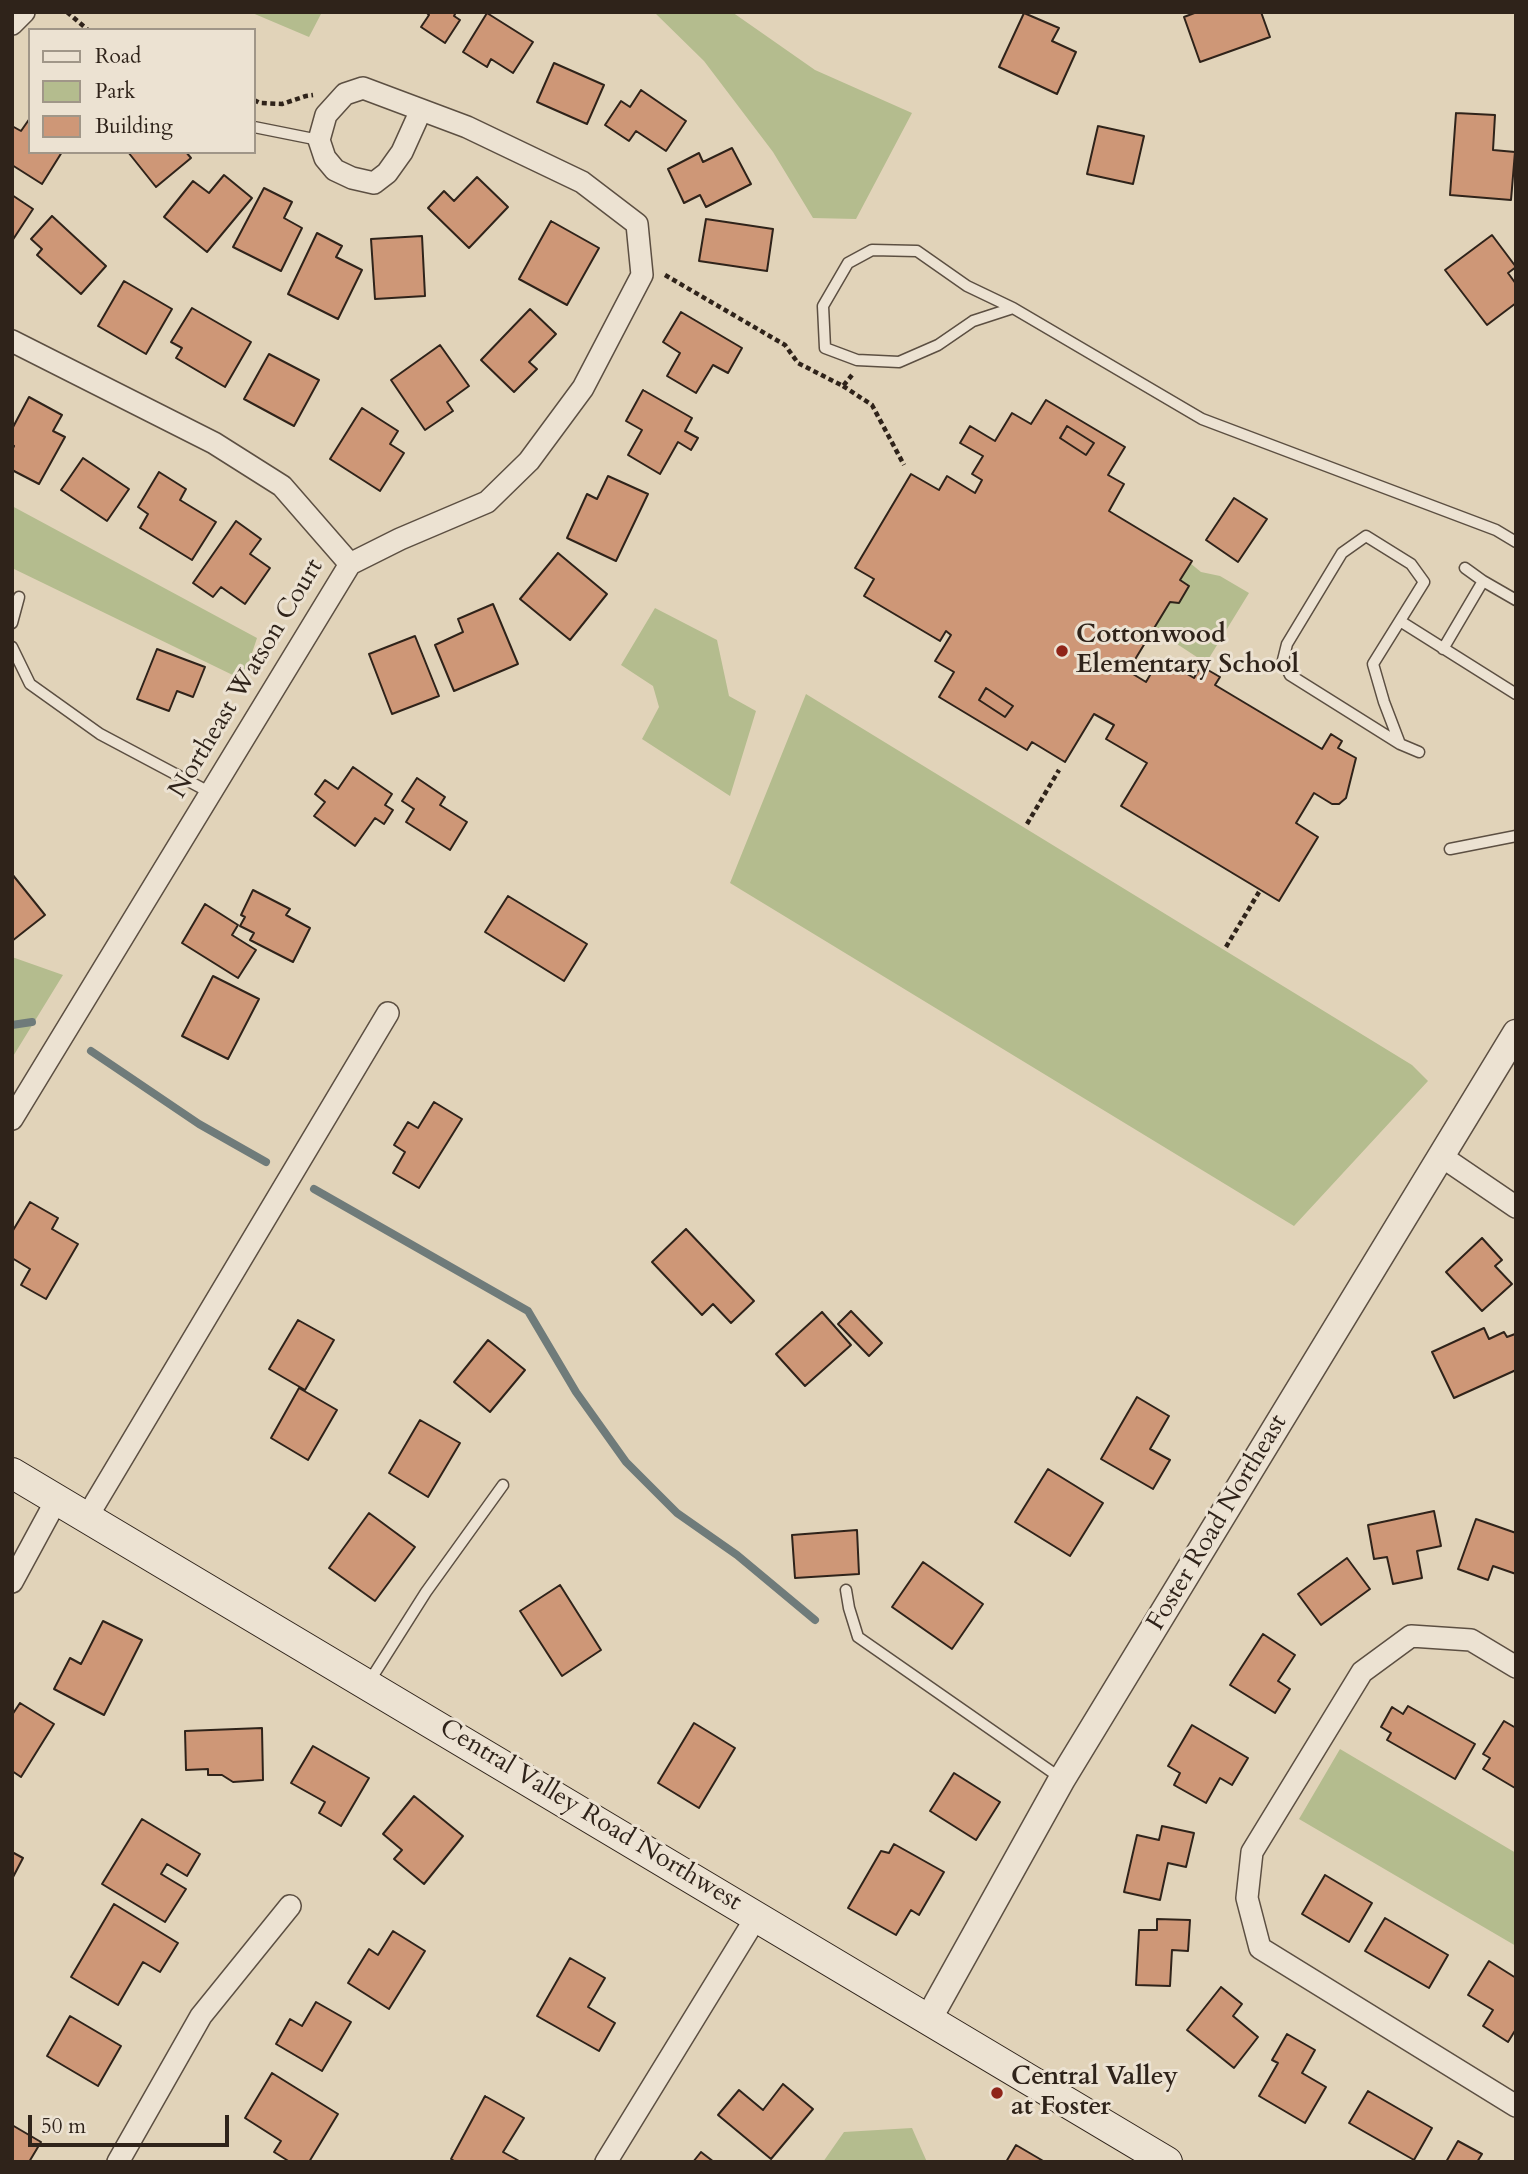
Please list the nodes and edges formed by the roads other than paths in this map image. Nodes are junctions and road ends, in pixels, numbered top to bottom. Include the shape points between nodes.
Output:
1 (24, 12) edge
2 (12, 24) edge
3 (421, 110) junction
4 (256, 127) edge
5 (319, 140) junction
6 (1013, 308) junction
7 (12, 341) edge
8 (1516, 541) edge
9 (350, 564) junction
10 (1465, 568) dead end
11 (1483, 581) junction
12 (19, 597) dead end
13 (1516, 600) edge
14 (1399, 621) junction
15 (12, 624) edge
16 (12, 647) edge
17 (1443, 649) junction
18 (1516, 694) edge
19 (1400, 744) junction
20 (1419, 752) dead end
21 (211, 793) junction
22 (1516, 836) edge
23 (1450, 849) dead end
24 (388, 1013) dead end
25 (1516, 1033) edge
26 (12, 1119) edge
27 (1441, 1156) junction
28 (1516, 1207) edge
29 (12, 1473) edge
30 (503, 1485) dead end
31 (57, 1499) junction
32 (87, 1517) junction
33 (12, 1582) edge
34 (846, 1590) dead end
35 (1516, 1667) edge
36 (368, 1684) junction
37 (1062, 1779) junction
38 (290, 1906) dead end
39 (757, 1916) junction
40 (929, 2018) junction
41 (1516, 2106) edge
42 (118, 2162) edge
43 (606, 2162) edge
44 (1166, 2162) edge

1 - 2 street
3 - 5 street, Northeast Watson Court via 363,88 345,94 326,115
3 - 5 street via 402,152 374,183 335,170
3 - 9 street, Northeast Watson Court via 582,182 637,223 642,275 583,388 529,461 487,502
4 - 5 lane
6 - 6 lane via 973,321 938,345 899,362 864,360 825,348 822,306 848,263 873,250 917,251 967,286
6 - 8 lane via 1202,419
7 - 9 street via 214,443 282,486
9 - 21 street, Northeast Watson Court
10 - 11 lane
11 - 13 lane
11 - 17 lane
12 - 15 lane
14 - 17 lane
14 - 19 lane via 1373,664
14 - 19 lane via 1424,582 1411,564 1366,536 1342,553 1287,644 1283,660 1290,675
16 - 21 lane via 30,684 100,734
17 - 18 lane
19 - 20 lane
21 - 26 street, Northeast Watson Court
22 - 23 lane
24 - 32 street
25 - 27 street, Foster Road Northeast
27 - 28 street
27 - 37 street, Foster Road Northeast
29 - 31 main road, Central Valley Road Northwest
30 - 36 lane via 426,1592
31 - 32 main road, Central Valley Road Northwest
31 - 33 street
32 - 36 main road, Central Valley Road Northwest
34 - 37 lane via 858,1637
35 - 41 street via 1471,1640 1411,1636 1362,1672 1252,1852 1247,1898 1260,1948
36 - 39 main road, Central Valley Road Northwest
37 - 40 street, Foster Road Northeast
38 - 42 street via 201,2016
39 - 40 main road, Central Valley Road Northwest
39 - 43 street
40 - 44 main road, Central Valley Road Northwest

